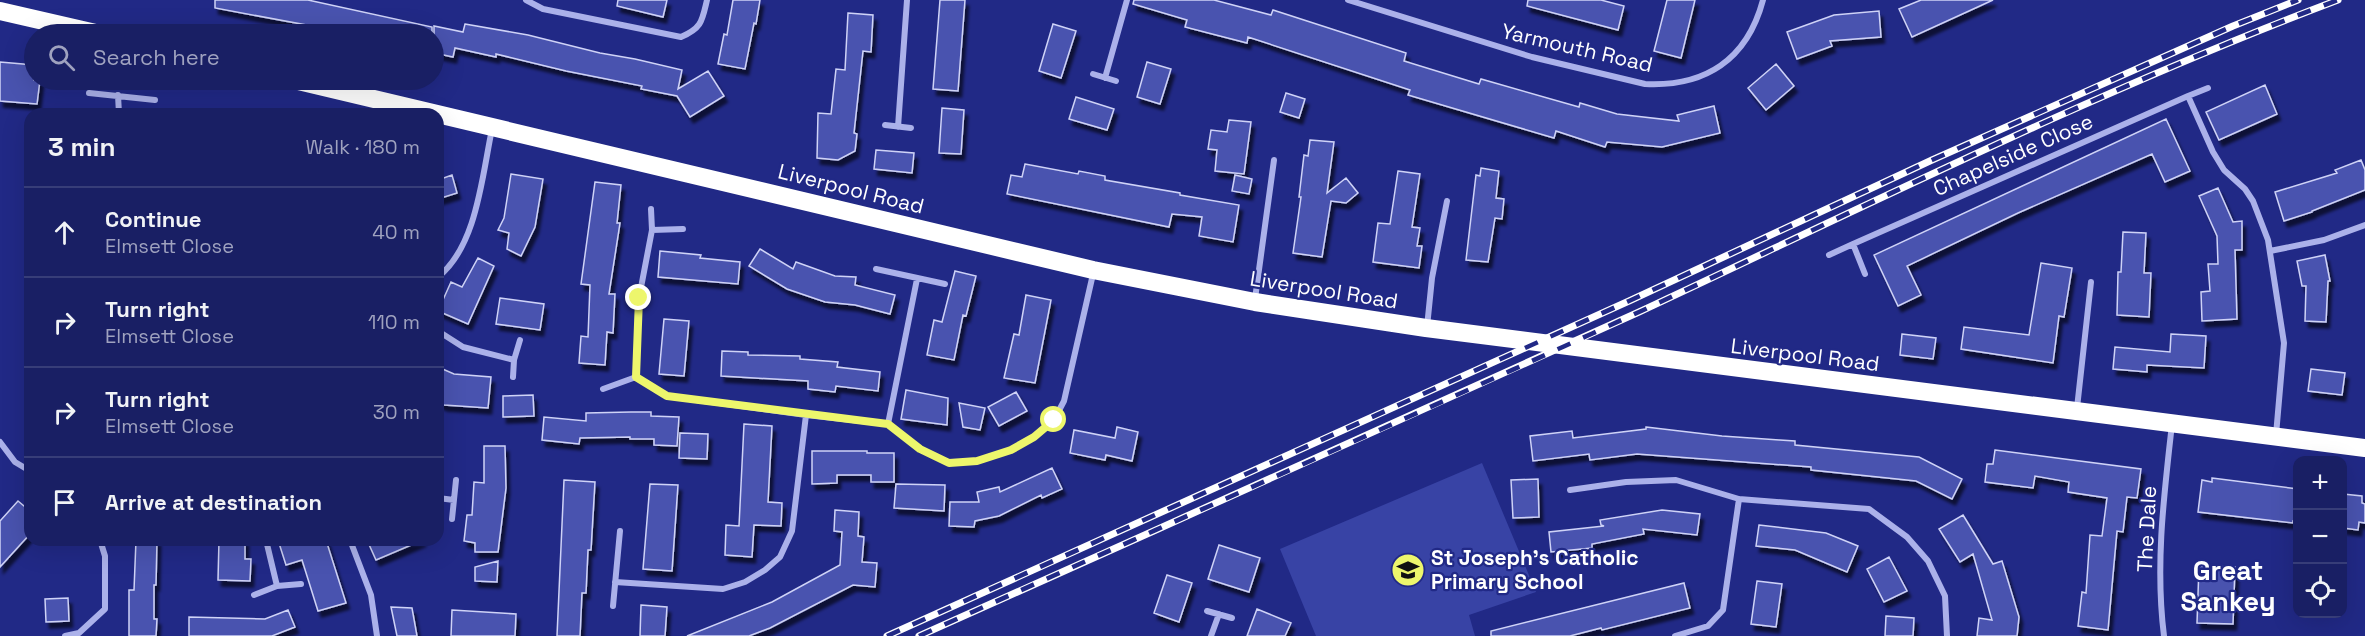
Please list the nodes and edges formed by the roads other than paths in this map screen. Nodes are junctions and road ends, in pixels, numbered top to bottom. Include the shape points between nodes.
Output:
1 (526, 0) edge
2 (707, 0) edge
3 (907, 0) edge
4 (1127, 0) edge
5 (1348, 0) edge
6 (1763, 0) edge
7 (0, 11) edge
8 (57, 24) edge
9 (1093, 74) dead end
10 (1105, 78) junction
11 (1116, 81) dead end
12 (2208, 88) dead end
13 (337, 90) edge
14 (89, 93) dead end
15 (118, 95) junction
16 (2188, 96) junction
17 (154, 100) dead end
18 (119, 108) edge
19 (415, 108) edge
20 (444, 115) edge
21 (885, 125) dead end
22 (492, 126) junction
23 (898, 127) junction
24 (911, 128) dead end
25 (1274, 160) dead end
26 (1446, 201) dead end
27 (651, 209) dead end
28 (2365, 225) edge
29 (683, 229) dead end
30 (652, 230) junction
31 (1852, 244) junction
32 (2270, 251) junction
33 (1829, 255) dead end
34 (876, 269) dead end
35 (1093, 270) junction
36 (444, 271) edge
37 (1865, 274) dead end
38 (917, 279) junction
39 (2091, 282) dead end
40 (945, 284) dead end
41 (1255, 302) junction
42 (1426, 328) junction
43 (444, 335) edge
44 (520, 340) dead end
45 (514, 360) junction
46 (513, 377) dead end
47 (636, 377) junction
48 (603, 390) dead end
49 (2076, 411) junction
50 (806, 415) junction
51 (888, 424) junction
52 (2172, 424) junction
53 (2276, 436) junction
54 (0, 442) edge
55 (2365, 448) edge
56 (24, 467) edge
57 (456, 480) dead end
58 (1570, 490) dead end
59 (444, 499) edge
60 (454, 500) junction
61 (1739, 500) junction
62 (452, 519) dead end
63 (620, 531) dead end
64 (102, 546) edge
65 (267, 546) edge
66 (352, 546) edge
67 (615, 582) junction
68 (301, 584) dead end
69 (277, 586) junction
70 (254, 595) dead end
71 (613, 606) dead end
72 (1207, 611) dead end
73 (1219, 614) junction
74 (1232, 618) dead end
75 (65, 636) edge
76 (377, 636) edge
77 (1211, 636) edge
78 (1675, 636) edge
79 (1947, 636) edge
80 (2164, 636) edge

1 - 2 street via 543,9 681,37 702,22
3 - 23 street
4 - 10 street
5 - 6 street, Yarmouth Road via 1532,57 1662,85 1693,80 1724,63 1748,36
7 - 8 highway
9 - 10 street
10 - 11 street
12 - 16 street, Chapelside Close
13 - 19 highway, Liverpool Road
14 - 15 street
15 - 17 street
15 - 18 street
16 - 31 street, Chapelside Close
16 - 32 street via 2219,162 2253,201
20 - 22 highway, Liverpool Road
21 - 23 street
22 - 35 highway, Liverpool Road
22 - 36 street via 464,244
23 - 24 street
25 - 41 street
26 - 42 street
27 - 30 street
28 - 32 street via 2324,240
29 - 30 street
30 - 47 street via 639,298
31 - 33 street, Chapelside Close
31 - 37 street
32 - 53 street via 2284,344
34 - 38 street
35 - 41 highway, Liverpool Road
35 - 51 street via 1064,401 1054,420 1034,437 1011,450 977,461 949,463 920,449
38 - 40 street
38 - 51 street
39 - 49 street
41 - 42 highway, Liverpool Road
42 - 49 highway, Liverpool Road
43 - 45 street via 463,347
44 - 45 street
45 - 46 street
47 - 48 street
47 - 50 street via 667,396
49 - 52 highway, Liverpool Road
50 - 51 street
50 - 67 street via 792,531 780,557 745,582 723,589
52 - 53 highway, Liverpool Road
52 - 80 street, The Dale via 2161,527 2160,603
53 - 55 highway, Liverpool Road
54 - 56 street
57 - 60 street
58 - 61 street via 1676,480
59 - 60 street
60 - 62 street
61 - 78 street via 1723,610 1708,626
61 - 79 street via 1869,508 1907,537 1928,561 1945,596
63 - 67 street
64 - 75 street via 105,609 79,633
65 - 69 street
66 - 76 street via 371,595
67 - 71 street
68 - 69 street
69 - 70 street
72 - 73 street
73 - 74 street
73 - 77 street

